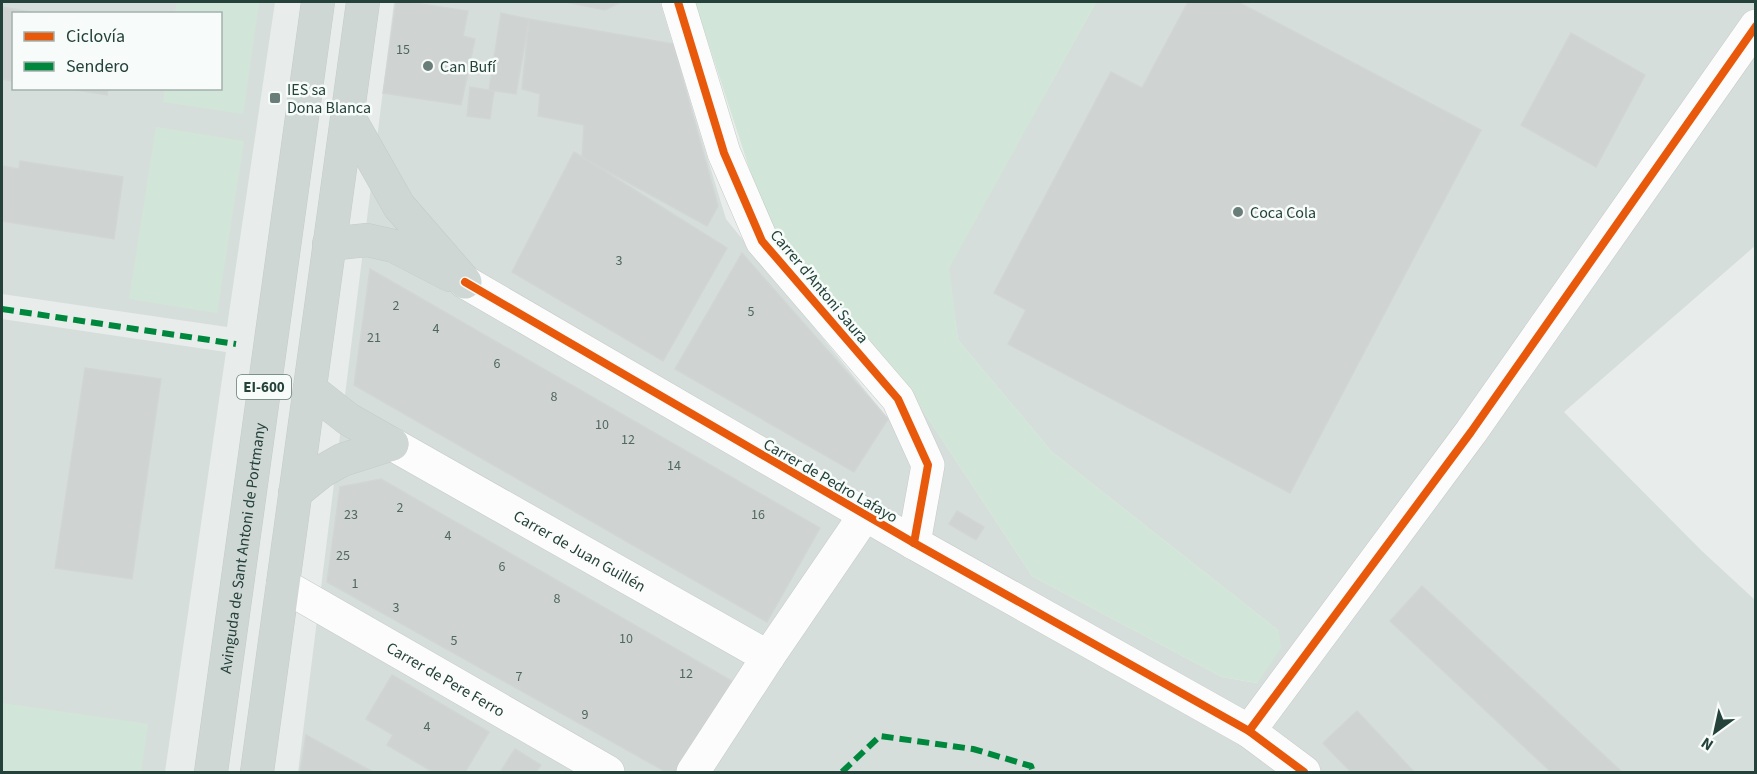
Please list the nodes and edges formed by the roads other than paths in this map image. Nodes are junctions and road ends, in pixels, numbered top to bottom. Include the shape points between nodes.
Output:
1 (318, 2) edge
2 (363, 2) edge
3 (678, 2) edge
4 (1755, 26) edge
5 (347, 114) junction
6 (329, 244) junction
7 (465, 282) junction
8 (310, 389) junction
9 (392, 444) junction
10 (295, 493) junction
11 (865, 515) junction
12 (914, 543) junction
13 (283, 585) junction
14 (768, 657) junction
15 (1249, 731) junction
16 (211, 772) edge
17 (257, 772) edge
18 (608, 772) edge
19 (693, 772) edge
20 (1270, 772) edge
21 (1304, 772) edge

1 - 16 main road, Avinguda de Sant Antoni de Portmany / EI-600
2 - 5 main road, EI-600
3 - 12 street, Carrer d'Antoni Saura via 724,153 762,241 898,399 928,465
4 - 15 street via 1471,432
5 - 6 main road, EI-600
5 - 7 main road via 399,206
6 - 7 main road via 367,240 394,246
6 - 8 main road, EI-600
7 - 11 street, Carrer de Pedro Lafayo
8 - 9 main road via 348,419
8 - 10 main road, EI-600
9 - 10 main road via 342,460 321,471
9 - 14 street, Carrer de Juan Guillén
10 - 13 main road, EI-600
11 - 12 street, Carrer de Pedro Lafayo
11 - 14 street
12 - 15 street, Carrer de Pedro Lafayo
13 - 17 main road, EI-600
13 - 18 street, Carrer de Pere Ferro
14 - 19 street
15 - 20 street
15 - 21 street, Carrer de Pedro Lafayo

